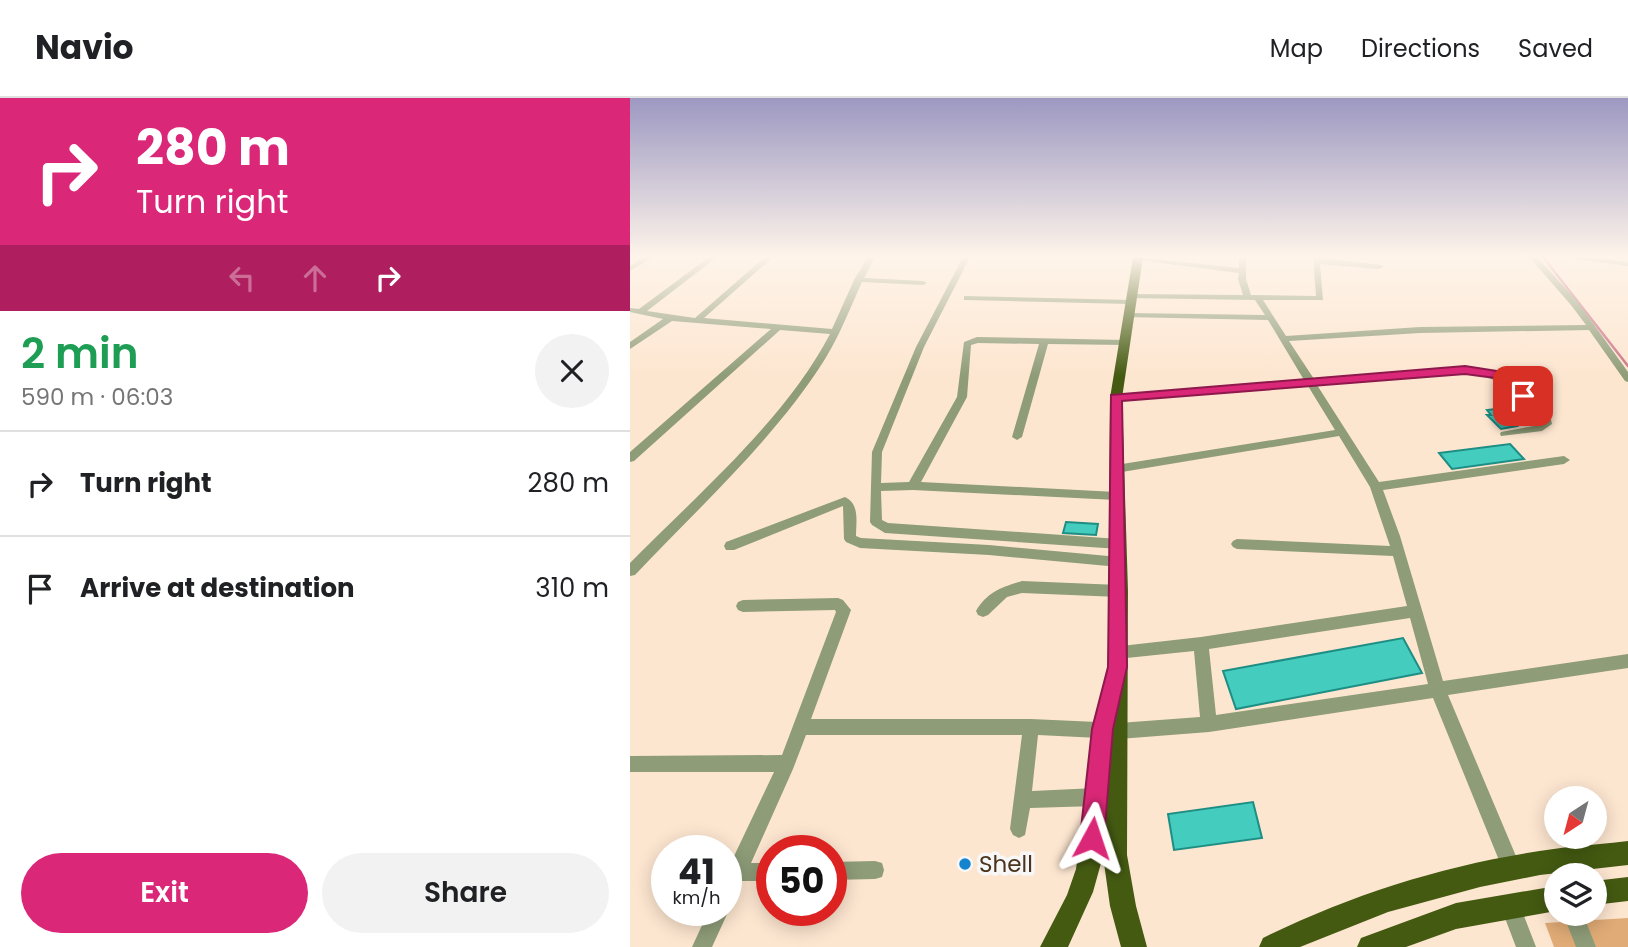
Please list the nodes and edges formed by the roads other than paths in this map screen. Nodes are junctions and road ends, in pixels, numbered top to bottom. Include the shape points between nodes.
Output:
1 (661, 297) edge
2 (724, 297) edge
3 (851, 297) edge
4 (946, 297) edge
5 (1132, 297) edge
6 (1320, 297) edge
7 (1569, 297) edge
8 (967, 298) dead end
9 (1253, 298) junction
10 (1131, 304) junction
11 (630, 310) edge
12 (642, 311) junction
13 (670, 318) junction
14 (1271, 318) junction
15 (696, 321) junction
16 (777, 328) junction
17 (1589, 328) junction
18 (835, 332) junction
19 (1284, 339) junction
20 (1044, 342) junction
21 (1125, 343) junction
22 (630, 346) edge
23 (1628, 379) edge
24 (1310, 382) junction
25 (1116, 398) junction
26 (1342, 432) junction
27 (1505, 434) dead end
28 (1017, 437) dead end
29 (630, 458) edge
30 (1564, 460) dead end
31 (1116, 469) junction
32 (913, 486) junction
33 (875, 487) junction
34 (1376, 487) junction
35 (1116, 496) junction
36 (938, 533) junction
37 (1119, 544) junction
38 (1237, 544) dead end
39 (730, 547) dead end
40 (925, 547) junction
41 (1398, 551) junction
42 (1119, 562) junction
43 (630, 571) edge
44 (1119, 591) junction
45 (743, 606) dead end
46 (983, 611) dead end
47 (1416, 611) junction
48 (1201, 644) junction
49 (1117, 659) junction
50 (1628, 661) edge
51 (1437, 688) junction
52 (1209, 724) junction
53 (801, 727) junction
54 (1031, 727) junction
55 (1111, 730) junction
56 (787, 763) junction
57 (630, 764) edge
58 (1096, 797) junction
59 (1022, 800) junction
60 (1019, 830) dead end
61 (1628, 853) edge
62 (742, 861) edge
63 (1512, 868) junction
64 (847, 870) edge
65 (876, 870) dead end
66 (1628, 889) edge
67 (1607, 891) edge
68 (1544, 900) edge
69 (1510, 905) junction
70 (712, 926) edge
71 (1578, 926) edge
72 (702, 947) edge
73 (1054, 947) edge
74 (1134, 947) edge
75 (1272, 947) edge
76 (1370, 947) edge
77 (1526, 947) edge
78 (1586, 947) edge

1 - 12 street
2 - 15 street
3 - 18 street
4 - 33 street via 877,452
5 - 10 main road
6 - 9 street
7 - 17 street
8 - 10 street
9 - 10 street
9 - 14 street
10 - 14 street
10 - 21 main road
11 - 12 street
12 - 13 street
13 - 15 street
13 - 22 street
14 - 19 street
15 - 16 street
16 - 18 street
16 - 29 street
17 - 19 street via 1420,330
17 - 23 street
18 - 43 street via 808,377 770,422
19 - 24 street
20 - 21 street
20 - 28 street
20 - 32 street via 977,340 967,344 962,397
21 - 25 main road
24 - 25 street
24 - 26 street
24 - 27 street via 1486,372 1506,379 1546,419 1542,428
25 - 31 main road
26 - 31 street
26 - 34 street
30 - 34 street
31 - 35 main road
32 - 33 street
32 - 35 street
33 - 36 street via 879,526
34 - 41 street
35 - 37 main road
36 - 37 street
36 - 40 street
37 - 42 main road
38 - 41 street
39 - 40 street via 845,501 853,541
40 - 42 street
41 - 47 street
42 - 44 main road
44 - 46 street via 1022,587 1002,593
44 - 49 main road
45 - 53 street via 838,604 843,608
47 - 48 street
47 - 51 street
48 - 49 street
48 - 52 street
49 - 55 main road
50 - 51 street
51 - 52 street
51 - 63 street
52 - 55 street
53 - 54 street
53 - 56 street
54 - 55 street
54 - 59 street
55 - 58 main road
55 - 74 main road via 1115,855
56 - 57 street
56 - 62 street
58 - 59 street
58 - 73 main road via 1091,859
59 - 60 street
61 - 63 main road
63 - 75 main road via 1346,912
64 - 65 street
66 - 67 main road
68 - 69 main road
69 - 76 main road via 1456,916
69 - 77 street
70 - 72 street
71 - 78 street

